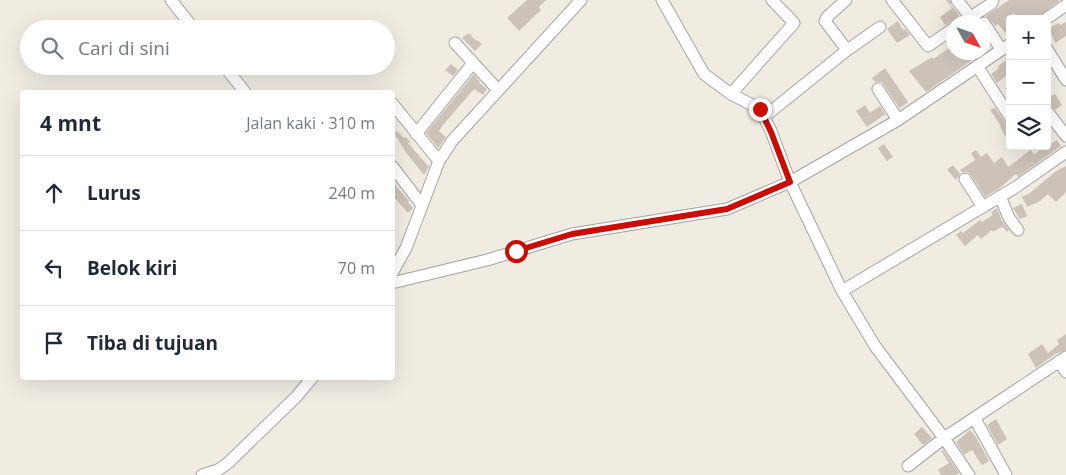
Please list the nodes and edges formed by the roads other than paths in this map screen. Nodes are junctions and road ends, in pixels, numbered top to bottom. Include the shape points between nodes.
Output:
1 (171, 0) edge
2 (581, 0) edge
3 (662, 0) edge
4 (772, 0) edge
5 (846, 0) edge
6 (892, 0) edge
7 (957, 0) edge
8 (993, 0) edge
9 (1066, 5) edge
10 (970, 15) edge
11 (980, 15) edge
12 (1051, 16) edge
13 (187, 20) edge
14 (880, 27) dead end
15 (946, 34) edge
16 (991, 35) edge
17 (455, 43) dead end
18 (1004, 47) edge
19 (847, 50) junction
20 (1051, 56) edge
21 (473, 62) junction
22 (977, 66) junction
23 (231, 75) edge
24 (1066, 80) edge
25 (878, 89) dead end
26 (243, 90) edge
27 (498, 90) junction
28 (730, 94) junction
29 (395, 108) edge
30 (1006, 111) edge
31 (1051, 116) edge
32 (764, 117) junction
33 (898, 120) junction
34 (416, 134) junction
35 (1066, 136) edge
36 (1066, 152) edge
37 (439, 162) junction
38 (395, 170) edge
39 (964, 179) dead end
40 (790, 182) junction
41 (1000, 196) junction
42 (422, 205) junction
43 (983, 207) junction
44 (1018, 230) dead end
45 (395, 268) edge
46 (395, 282) edge
47 (842, 291) junction
48 (1063, 359) edge
49 (1066, 372) edge
50 (310, 380) edge
51 (975, 419) junction
52 (944, 438) junction
53 (908, 466) dead end
54 (202, 475) edge
55 (969, 475) edge
56 (1006, 475) edge

1 - 13 street
2 - 27 street
3 - 28 street via 704,74
4 - 28 street via 794,23
5 - 19 street via 826,21
6 - 15 street via 928,46
7 - 10 street
8 - 11 street
9 - 12 street
14 - 19 street
16 - 18 street
17 - 21 street
18 - 22 street
19 - 32 street
20 - 24 street
21 - 27 street
21 - 34 street
22 - 30 street
22 - 33 street
23 - 26 street
25 - 33 street
27 - 37 street via 452,141
28 - 32 street via 760,109
29 - 34 street
31 - 35 street
32 - 40 street
33 - 40 street
34 - 37 street
36 - 41 street
37 - 42 street
38 - 42 street
39 - 43 street
40 - 46 street via 727,209 572,234 487,260
40 - 47 street
41 - 43 street
41 - 44 street
42 - 45 street
43 - 47 street
47 - 52 street via 875,346
48 - 49 street
48 - 51 street
50 - 54 street via 228,463
51 - 52 street
51 - 56 street
52 - 53 street
52 - 55 street

